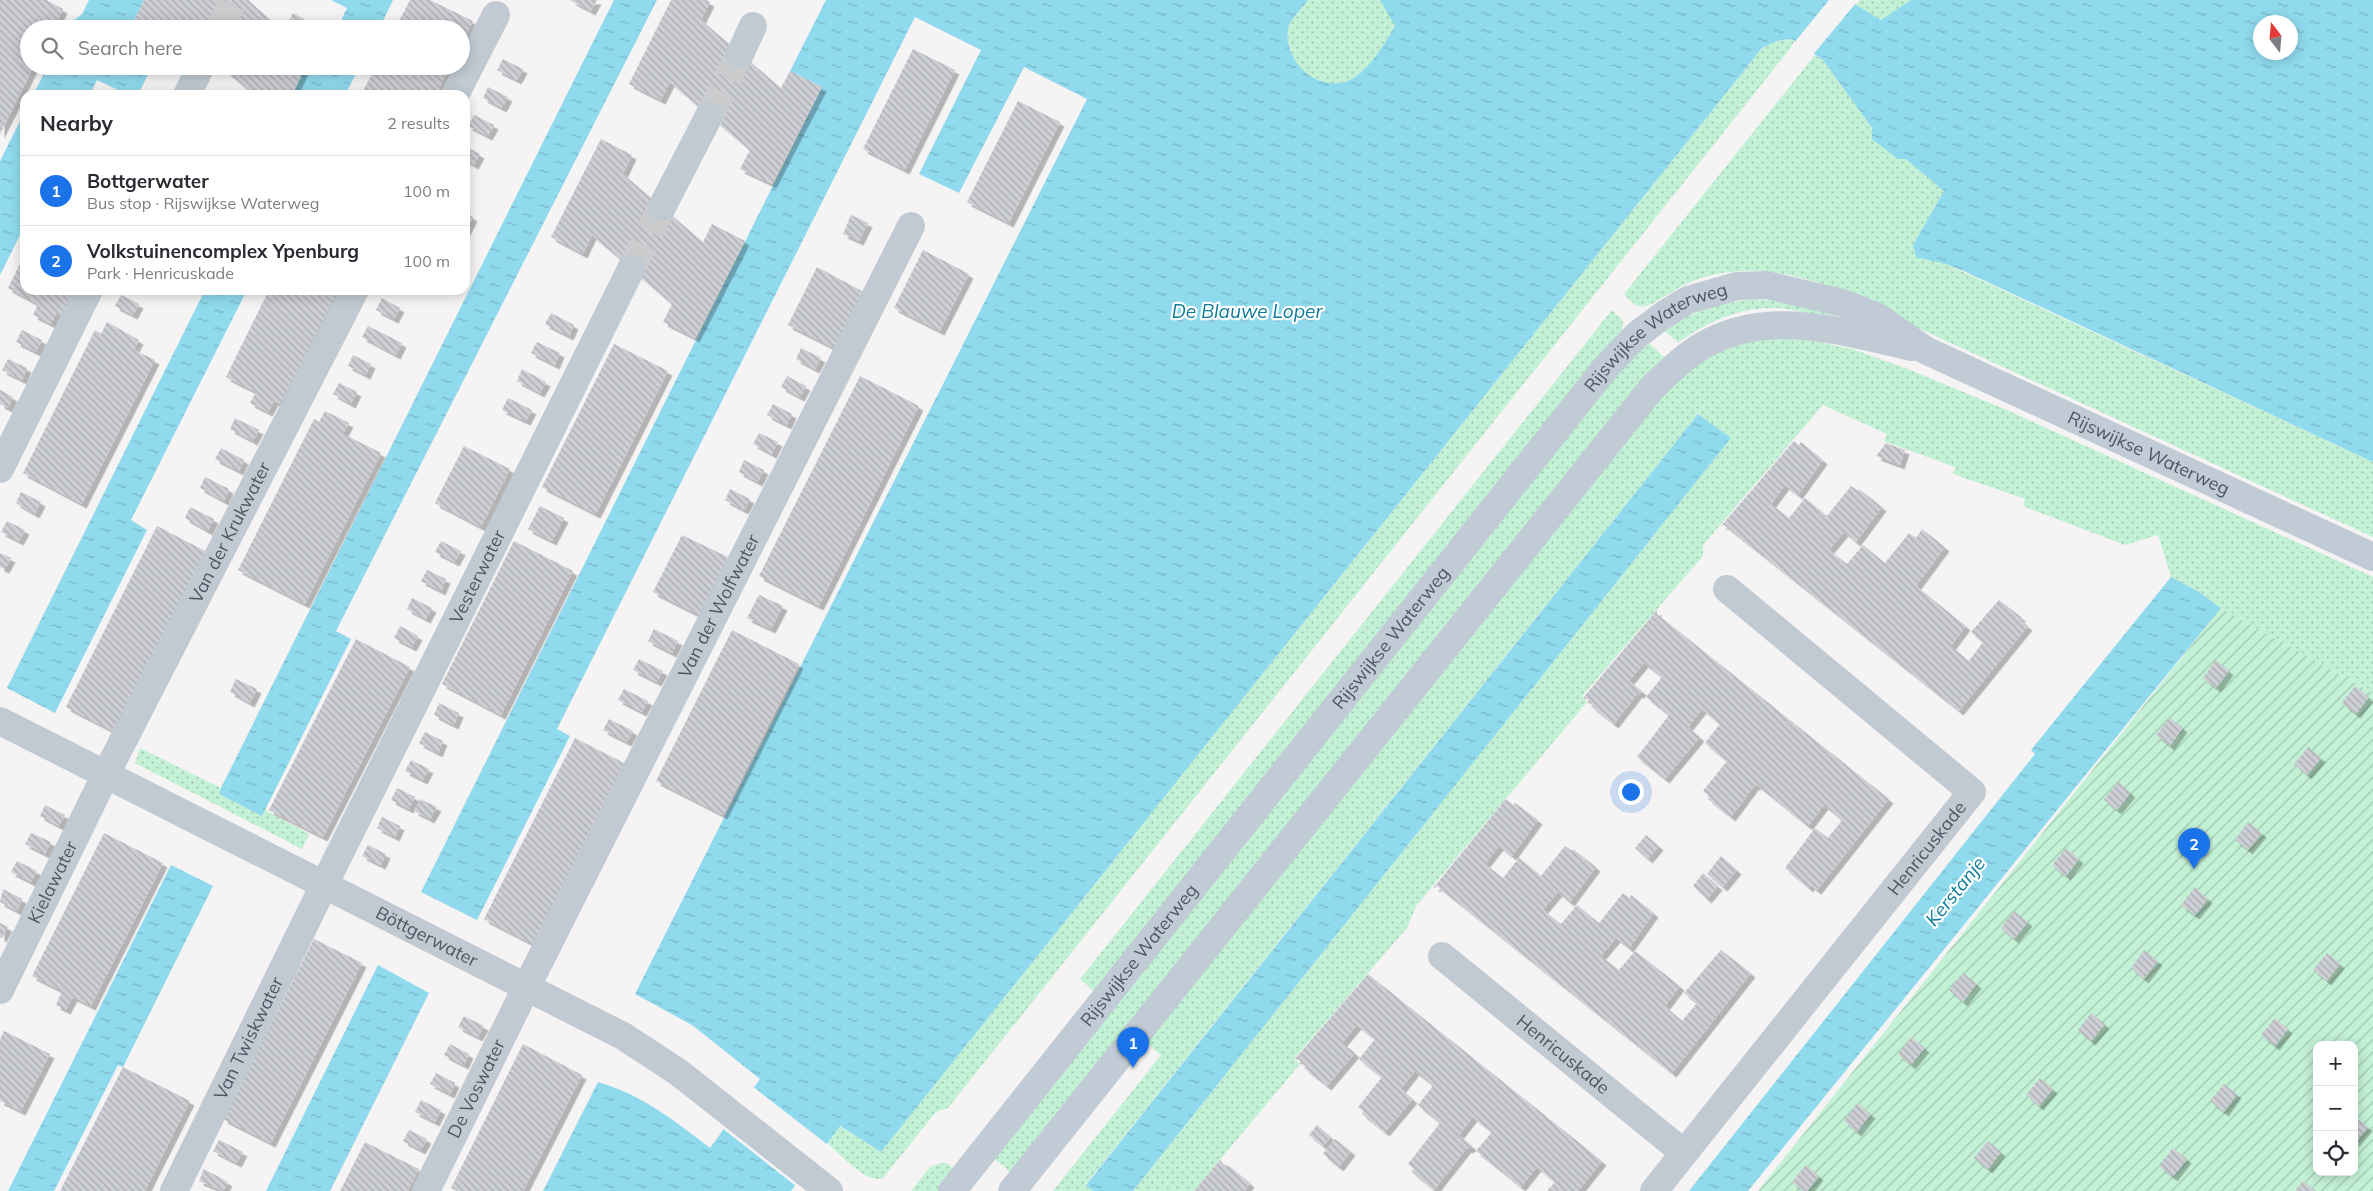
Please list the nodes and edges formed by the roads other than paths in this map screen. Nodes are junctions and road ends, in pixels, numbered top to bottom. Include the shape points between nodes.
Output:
1 (496, 15) dead end
2 (753, 26) dead end
3 (740, 54) tunnel mouth
4 (470, 66) edge
5 (196, 75) edge
6 (465, 75) edge
7 (189, 90) edge
8 (458, 90) edge
9 (709, 116) tunnel mouth
10 (662, 207) tunnel mouth
11 (911, 226) dead end
12 (632, 269) tunnel mouth
13 (87, 295) edge
14 (352, 295) edge
15 (1925, 350) junction
16 (0, 469) edge
17 (2373, 557) edge
18 (1727, 589) dead end
19 (0, 721) edge
20 (106, 774) junction
21 (324, 885) junction
22 (1442, 956) dead end
23 (526, 988) junction
24 (0, 990) edge
25 (1684, 1153) junction
26 (823, 1187) edge
27 (174, 1191) edge
28 (426, 1191) edge
29 (952, 1191) edge
30 (1012, 1191) edge
31 (1654, 1191) edge

1 - 4 street
2 - 3 street
5 - 7 street
6 - 8 street
9 - 10 street
11 - 23 street, Van der Wolfwater
12 - 21 street, Vesterwater
13 - 16 street
14 - 20 street, Van der Krukwater
15 - 17 main road, Rijswijkse Waterweg
15 - 29 main road, Rijswijkse Waterweg via 1878,317 1828,298 1767,285 1737,286 1688,300 1638,334 1606,366
15 - 30 main road, Rijswijkse Waterweg via 1809,326 1752,326 1702,346 1671,370 1652,388
18 - 25 street, Henricuskade via 1972,792
19 - 20 street, Böttgerwater
20 - 21 street, Böttgerwater
20 - 24 street, Kielawater
21 - 23 street, Böttgerwater
21 - 27 street, Van Twiskwater
22 - 25 street, Henricuskade
23 - 26 street, Böttgerwater via 638,1044 726,1108
23 - 28 street, De Voswater
25 - 31 street, Henricuskade

